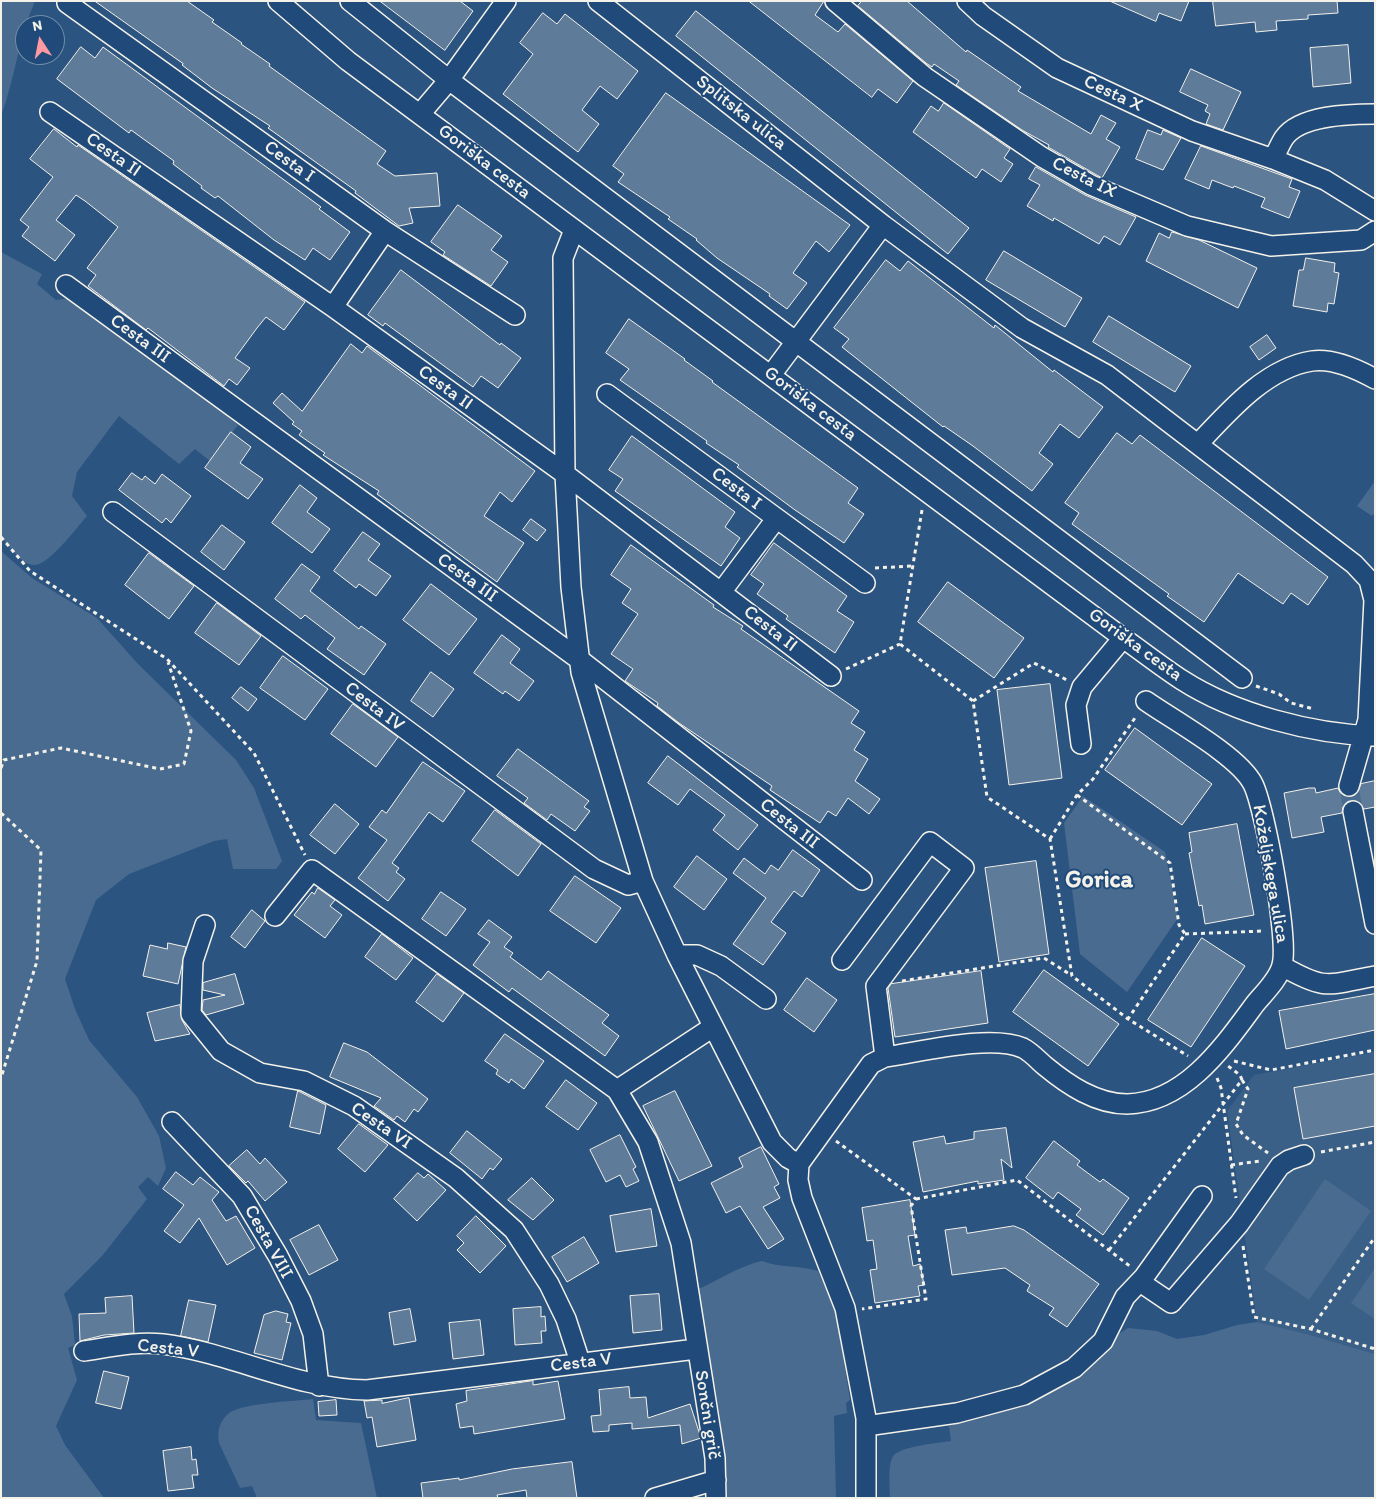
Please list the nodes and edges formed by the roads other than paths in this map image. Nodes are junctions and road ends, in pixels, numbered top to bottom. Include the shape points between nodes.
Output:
1 (278, 1) edge
2 (350, 1) edge
3 (506, 1) edge
4 (598, 1) edge
5 (835, 1) edge
6 (967, 1) edge
7 (67, 3) dead end
8 (450, 80) junction
9 (50, 112) dead end
10 (420, 114) junction
11 (1375, 114) edge
12 (1274, 159) junction
13 (1375, 211) edge
14 (883, 225) junction
15 (574, 230) junction
16 (385, 231) junction
17 (1375, 231) edge
18 (66, 285) dead end
19 (333, 307) junction
20 (515, 315) dead end
21 (797, 341) junction
22 (771, 375) junction
23 (1375, 379) edge
24 (607, 394) dead end
25 (1199, 444) junction
26 (565, 474) junction
27 (113, 512) dead end
28 (776, 519) junction
29 (1354, 564) junction
30 (1375, 565) edge
31 (870, 575) road end
32 (722, 592) junction
33 (1123, 638) junction
34 (580, 660) junction
35 (831, 676) road end
36 (1242, 678) road end
37 (1146, 701) road end
38 (1370, 736) edge
39 (1081, 744) dead end
40 (1349, 786) tunnel mouth
41 (1353, 811) tunnel mouth
42 (862, 880) dead end
43 (643, 881) junction
44 (276, 916) dead end
45 (1375, 924) edge
46 (205, 925) dead end
47 (677, 955) junction
48 (842, 960) dead end
49 (1282, 966) junction
50 (1375, 976) edge
51 (766, 998) dead end
52 (713, 1027) junction
53 (885, 1057) junction
54 (617, 1090) junction
55 (172, 1122) dead end
56 (1304, 1155) road end
57 (799, 1164) junction
58 (1202, 1196) dead end
59 (1142, 1280) junction
60 (696, 1349) junction
61 (84, 1351) dead end
62 (580, 1362) junction
63 (320, 1386) junction
64 (866, 1426) junction
65 (716, 1489) edge
66 (655, 1498) edge
67 (866, 1498) edge

1 - 10 street, Goriška cesta via 348,61
2 - 8 street
3 - 8 street
4 - 14 street, Splitska ulica
5 - 17 street, Cesta IX via 925,77 1042,157 1091,185 1178,222 1271,246 1362,240
6 - 12 street, Cesta X via 1057,68 1192,131
7 - 16 street, Cesta I
8 - 10 street
8 - 21 street
9 - 19 street, Cesta II
10 - 15 street, Goriška cesta
11 - 12 street via 1341,114 1308,122 1285,136
12 - 13 street, Cesta X via 1325,180
14 - 21 street
14 - 25 street, Splitska ulica via 1022,328 1107,375
15 - 22 street, Goriška cesta
15 - 26 street via 563,258
16 - 19 street
16 - 20 street, Cesta I
18 - 34 street, Cesta III
19 - 26 street, Cesta II
21 - 22 street
21 - 36 street
22 - 33 street, Goriška cesta
23 - 25 street via 1341,364 1314,361 1297,366 1269,379 1232,407
24 - 28 street, Cesta I
25 - 29 street, Splitska ulica
26 - 32 street, Cesta II
26 - 34 street via 571,587
27 - 43 street, Cesta IV via 594,870 628,884
28 - 31 street, Cesta I
28 - 32 street
29 - 30 street
29 - 38 street, Splitska ulica via 1369,580 1374,600
32 - 35 street, Cesta II
33 - 38 street, Goriška cesta via 1184,681 1222,700 1279,721 1336,734
33 - 39 street via 1082,687 1076,705
34 - 42 street, Cesta III
34 - 43 street
37 - 49 street, Koželjskega ulica via 1231,759 1253,784 1284,930
38 - 40 street, Splitska ulica via 1353,764
41 - 45 street
43 - 47 street
44 - 54 street via 312,870
46 - 62 street, Cesta VI via 194,961 190,1014 221,1051 260,1073 304,1081 354,1106 456,1178 514,1230 549,1284 566,1319
47 - 51 street via 697,956 721,966
47 - 52 street
48 - 53 street via 930,842 964,868 876,986
49 - 50 street via 1311,982 1327,985
49 - 53 street, Koželjskega ulica via 1213,1062 1156,1099 1127,1104 1108,1102 1082,1092 1024,1049 989,1042
52 - 54 street
52 - 57 street via 772,1142
53 - 57 street, Koželjskega ulica via 871,1064
54 - 60 street via 648,1142 681,1243
55 - 63 street, Cesta VIII via 242,1196 278,1256 312,1334
56 - 59 street via 1277,1163 1239,1224 1171,1303
57 - 64 street via 802,1198 845,1308
58 - 59 street
59 - 64 street via 1125,1297 1104,1340 1074,1368 1024,1395 957,1413
60 - 62 street, Cesta V
60 - 65 street, Sončni grič via 709,1417
61 - 63 street, Cesta V via 136,1343 163,1344 218,1355
62 - 63 street, Cesta V via 367,1390
64 - 67 street
65 - 66 street, Sončni grič

